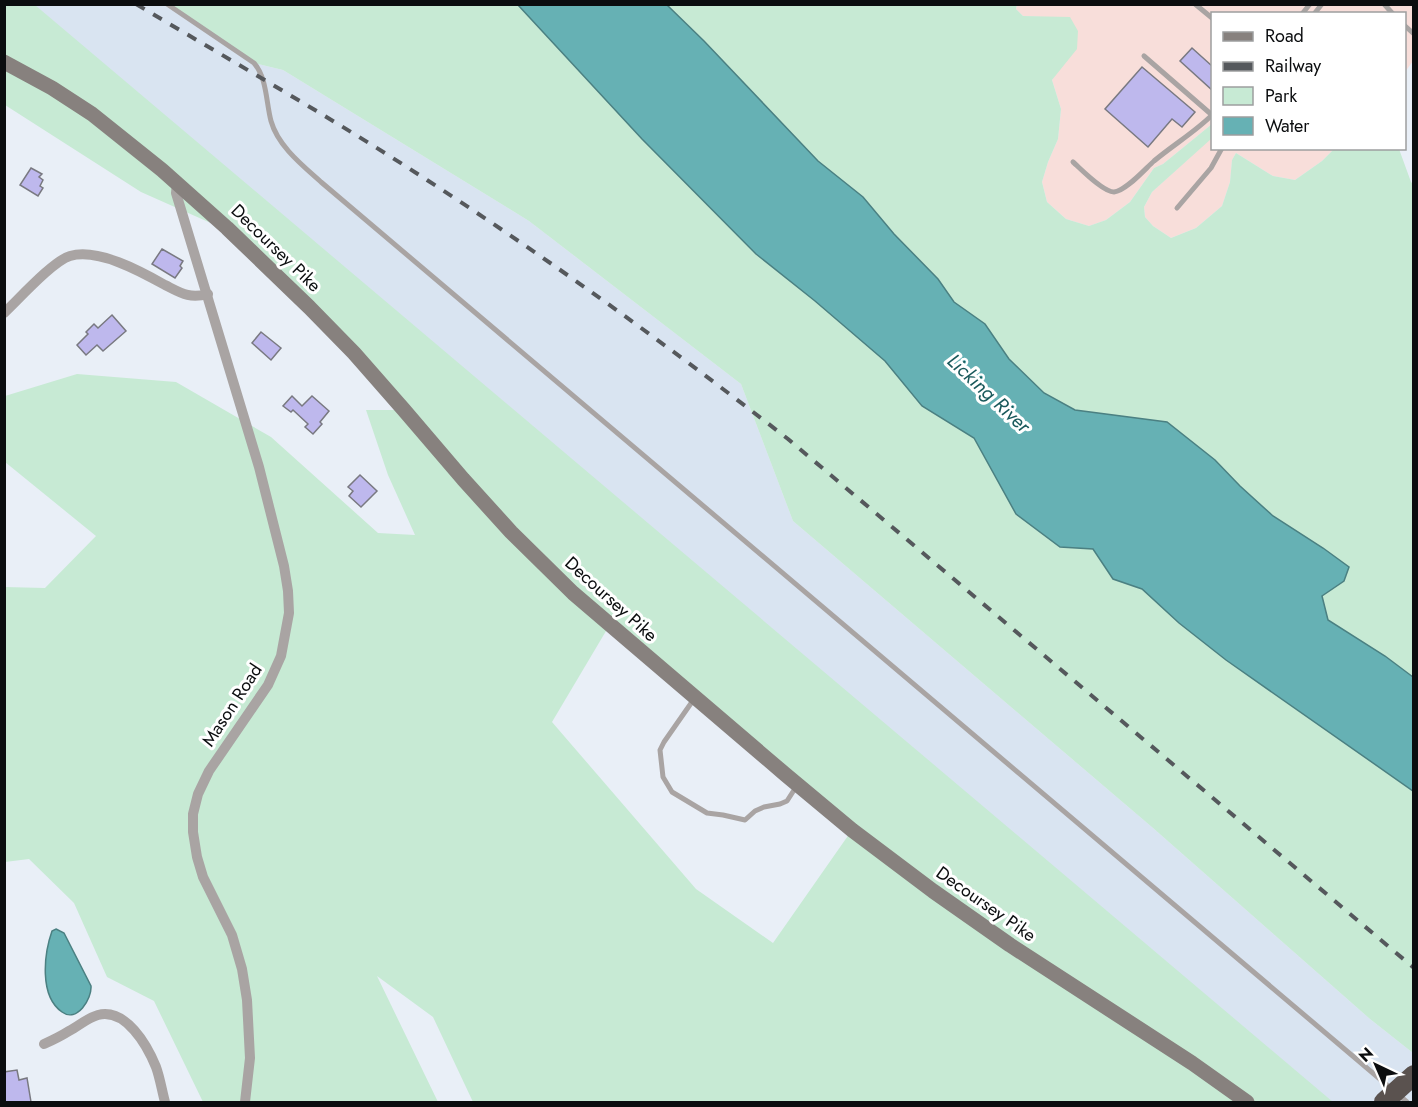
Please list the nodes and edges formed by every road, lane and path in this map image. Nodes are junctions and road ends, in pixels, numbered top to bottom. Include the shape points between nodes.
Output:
1 (167, 4) edge
2 (1196, 4) edge
3 (1211, 17) edge
4 (1144, 56) dead end
5 (4, 62) edge
6 (1211, 114) edge
7 (1211, 116) edge
8 (1221, 150) edge
9 (1073, 162) dead end
10 (177, 183) junction
11 (1177, 208) dead end
12 (207, 294) junction
13 (4, 313) edge
14 (694, 698) junction
15 (798, 785) junction
16 (44, 1044) dead end
17 (1413, 1075) edge
18 (165, 1102) edge
19 (245, 1102) edge
20 (1247, 1102) edge
21 (1384, 1102) edge
22 (1407, 1102) edge

1 - 22 lane via 254,63 263,79 271,120 280,140 321,182
2 - 3 lane
4 - 6 lane
5 - 10 main road, Decoursey Pike via 92,114
7 - 9 lane via 1114,192 1106,190
8 - 11 lane
10 - 12 street, Mason Road via 176,193
10 - 14 main road, Decoursey Pike via 347,346 471,488 557,578
12 - 13 street via 181,294 91,254 61,260
12 - 19 street, Mason Road via 259,467 284,566 289,613 281,656 268,685 209,771 193,814 203,877 232,935 242,969 250,1059
14 - 15 main road, Decoursey Pike
14 - 15 lane via 660,750 663,777 672,792 706,813 745,820 755,811 787,801
15 - 20 main road, Decoursey Pike via 933,891
16 - 18 street via 98,1015 116,1017 134,1030 149,1053
17 - 21 highway, bridge

